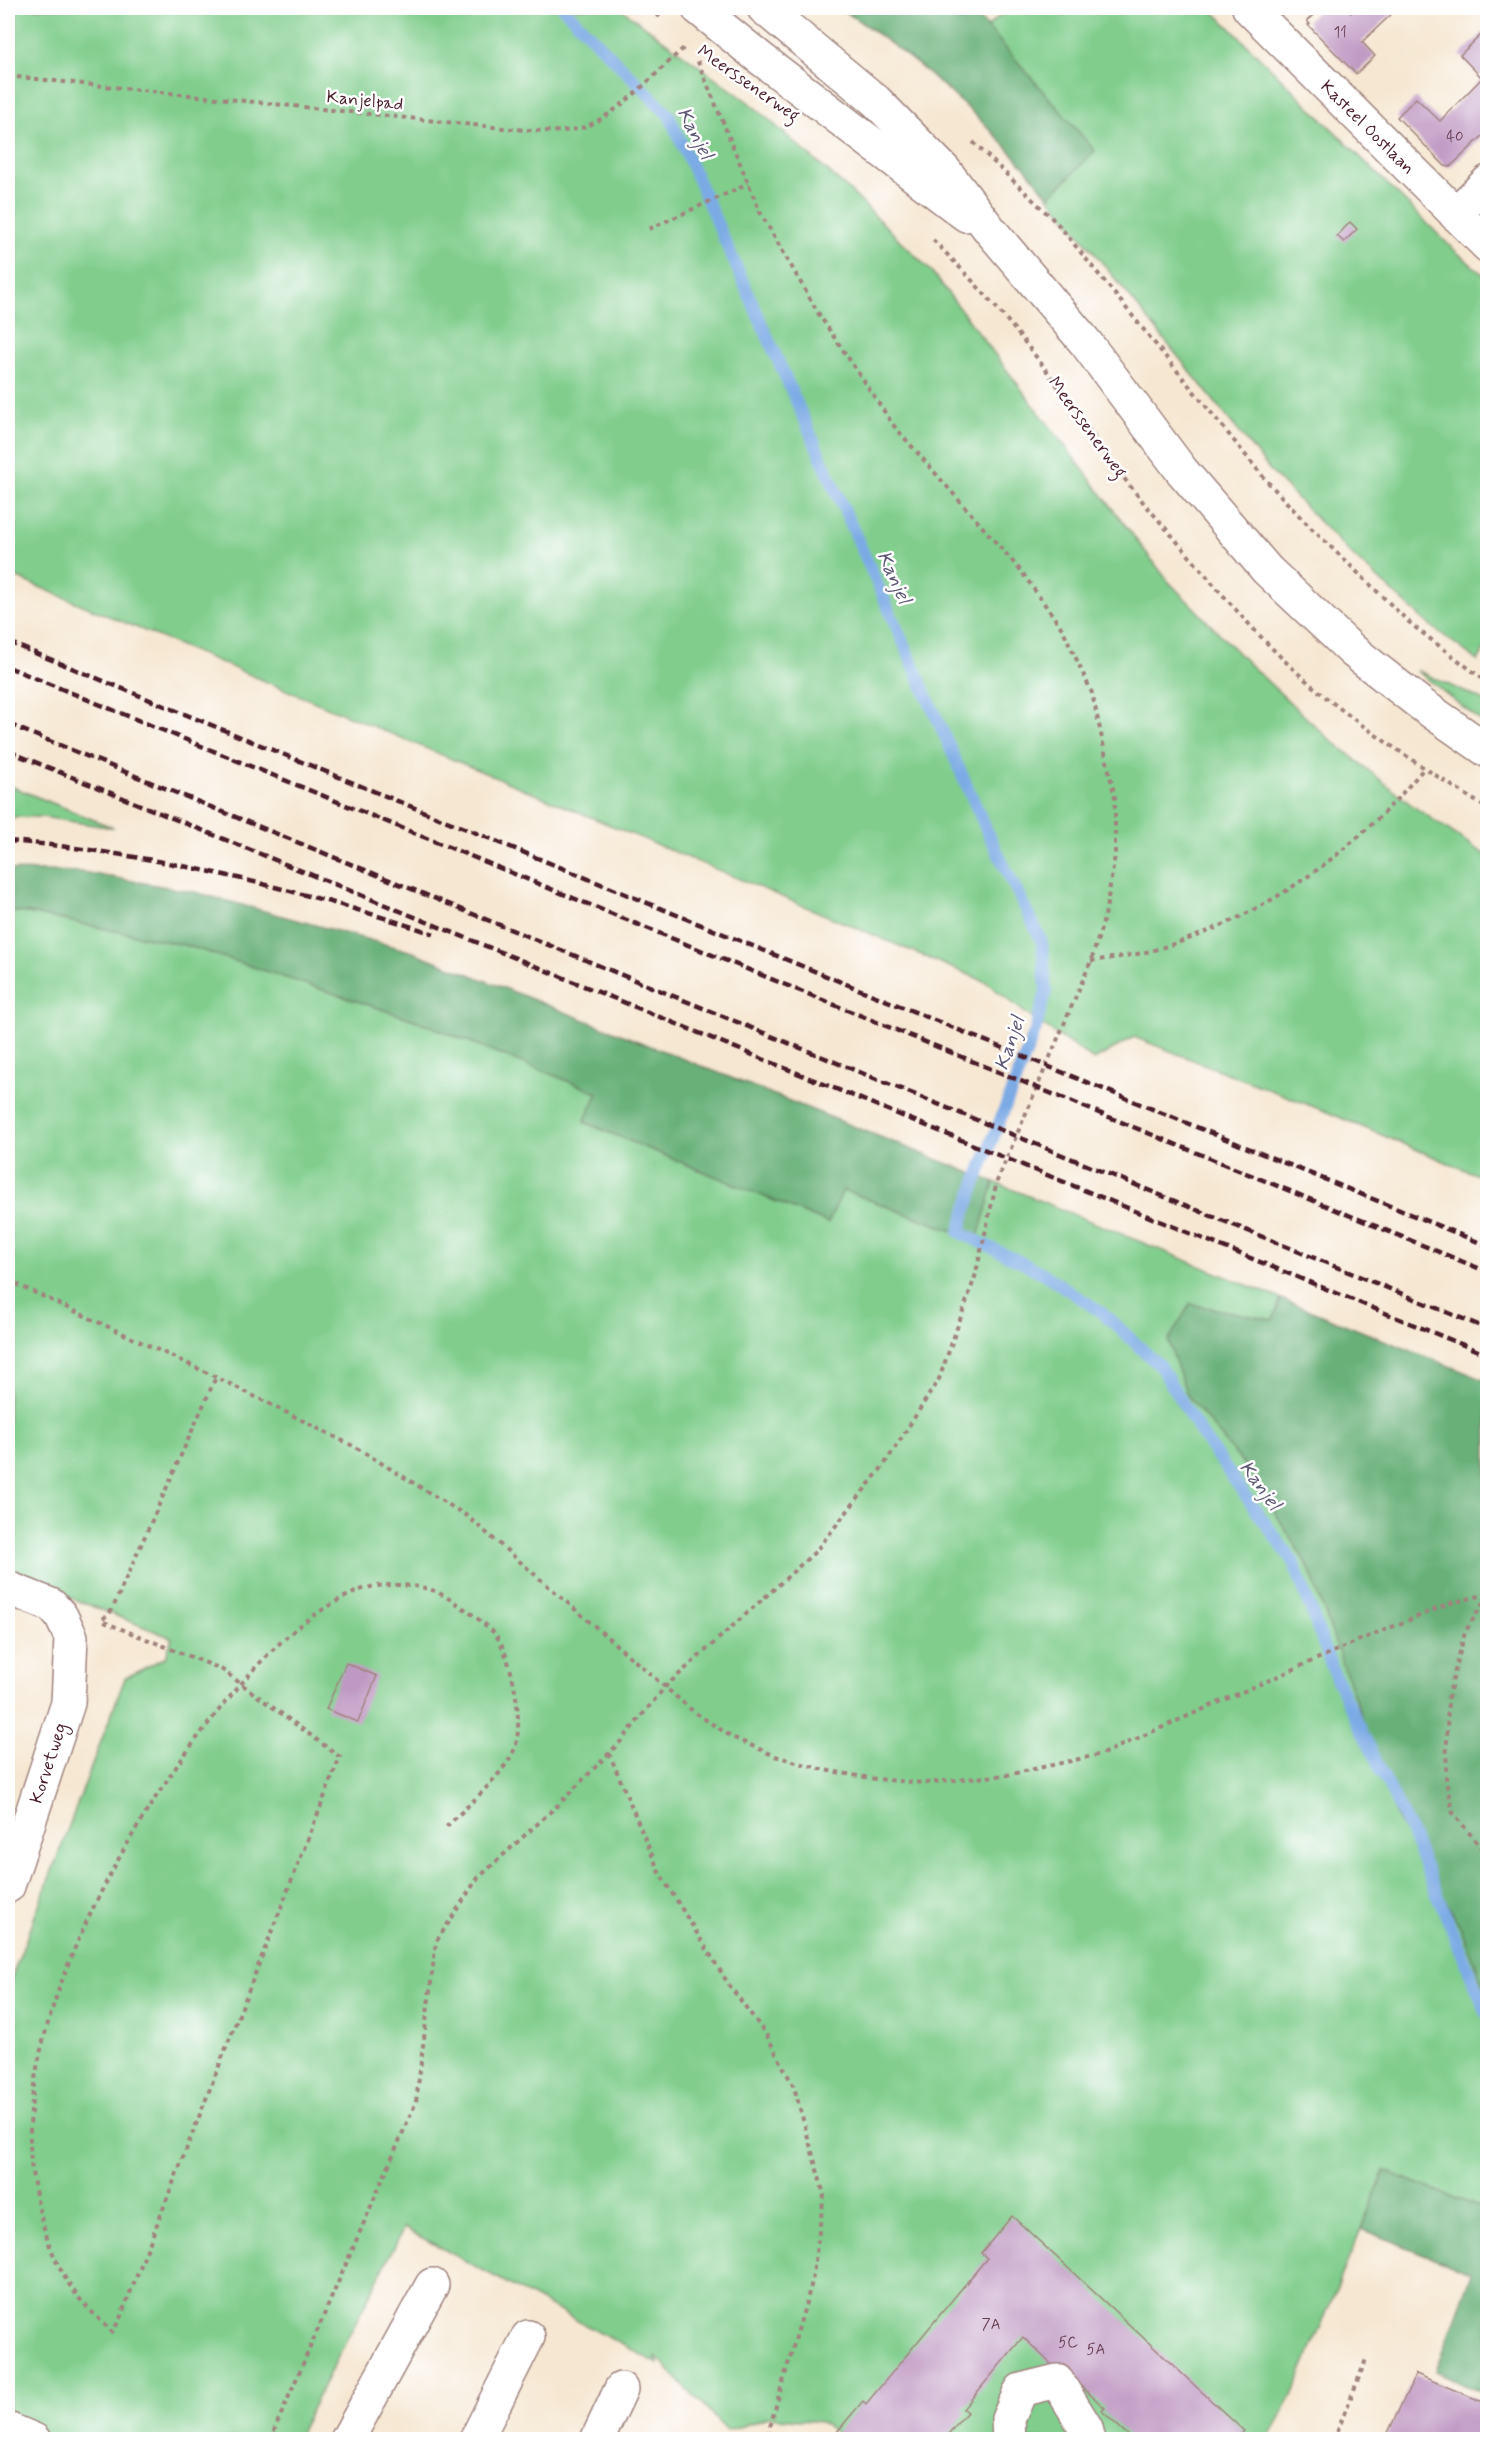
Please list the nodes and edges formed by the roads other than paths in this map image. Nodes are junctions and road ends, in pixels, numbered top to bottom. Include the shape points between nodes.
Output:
1 (699, 8) edge
2 (764, 8) edge
3 (1251, 8) edge
4 (1488, 182) edge
5 (1455, 214) junction
6 (990, 230) junction
7 (1488, 246) edge
8 (1488, 751) edge
9 (8, 1588) edge
10 (8, 1886) edge
11 (432, 2285) dead end
12 (528, 2337) dead end
13 (621, 2389) dead end
14 (8, 2429) edge
15 (34, 2439) edge
16 (347, 2439) edge
17 (476, 2439) edge
18 (597, 2439) edge
19 (1009, 2439) edge
20 (1089, 2439) edge

1 - 6 street, Meerssenerweg via 951,205
2 - 6 street, Meerssenerweg via 876,101 945,171
3 - 5 street, Kasteel Oostlaan
4 - 5 street
5 - 7 street, Kasteel Oostlaan
6 - 8 street, Meerssenerweg via 1086,343 1182,471 1267,570 1353,651
9 - 10 street, Korvetweg via 51,1605 62,1616 71,1637 68,1703
11 - 16 street
12 - 17 street
13 - 18 street
14 - 15 street
19 - 20 street via 1008,2419 1021,2390 1057,2381

